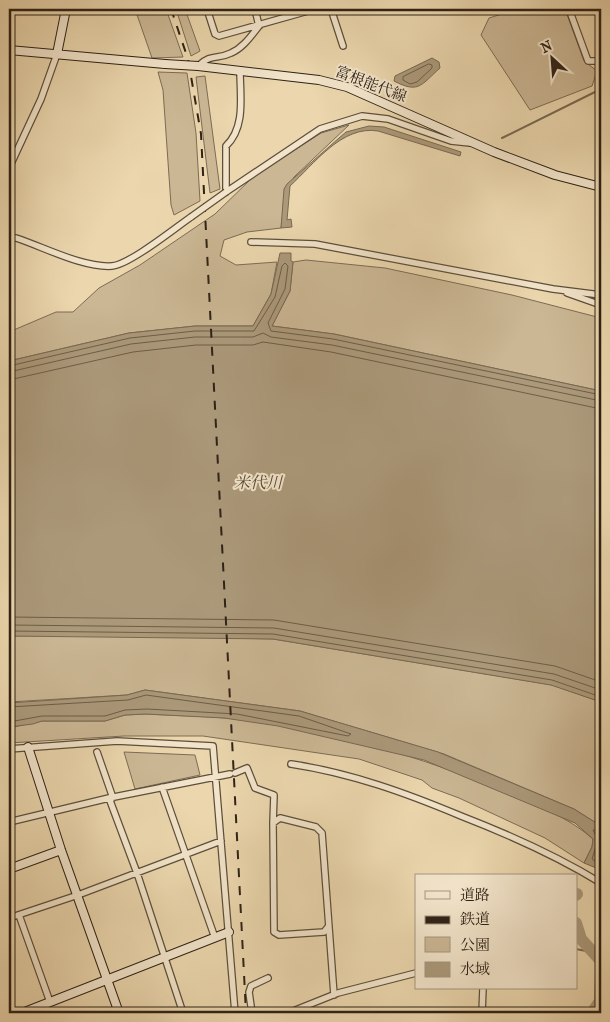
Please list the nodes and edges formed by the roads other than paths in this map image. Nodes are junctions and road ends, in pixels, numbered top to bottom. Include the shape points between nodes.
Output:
1 (66, 9) edge
2 (207, 9) edge
3 (255, 9) edge
4 (315, 9) edge
5 (331, 9) edge
6 (569, 9) edge
7 (295, 12) edge
8 (259, 26) junction
9 (343, 46) dead end
10 (9, 50) edge
11 (57, 54) junction
12 (601, 61) edge
13 (198, 66) junction
14 (240, 70) junction
15 (474, 144) junction
16 (9, 168) edge
17 (601, 187) edge
18 (226, 192) junction
19 (9, 238) edge
20 (251, 242) dead end
21 (553, 289) junction
22 (601, 295) edge
23 (601, 304) edge
24 (28, 747) junction
25 (9, 749) edge
26 (97, 752) dead end
27 (291, 764) dead end
28 (215, 777) junction
29 (162, 787) junction
30 (111, 798) junction
31 (50, 813) junction
32 (9, 822) edge
33 (273, 823) junction
34 (221, 840) junction
35 (61, 850) junction
36 (185, 854) junction
37 (9, 868) edge
38 (137, 873) junction
39 (601, 884) edge
40 (78, 895) junction
41 (20, 915) junction
42 (9, 918) edge
43 (328, 927) junction
44 (229, 932) junction
45 (215, 938) junction
46 (166, 958) junction
47 (415, 973) edge
48 (268, 978) dead end
49 (108, 980) junction
50 (483, 990) edge
51 (334, 995) junction
52 (50, 1002) junction
53 (22, 1013) edge
54 (119, 1013) edge
55 (183, 1013) edge
56 (235, 1013) edge
57 (252, 1013) edge
58 (288, 1013) edge
59 (482, 1013) edge

1 - 11 main road
2 - 8 street via 215,34 219,36
3 - 8 street
4 - 7 street
5 - 9 street
6 - 12 street via 588,61
7 - 8 street
8 - 13 street via 244,44 230,54 207,58
10 - 11 main road, 富根能代線
11 - 13 main road, 富根能代線, bridge
11 - 16 street via 41,99
13 - 14 main road, 富根能代線
14 - 15 main road, 富根能代線 via 319,80 347,87
14 - 18 street via 240,119 235,137 226,146
15 - 17 main road, 富根能代線 via 556,175
15 - 18 street via 451,141 388,119 362,116 320,129
18 - 19 street, bridge via 132,258 114,266 82,262
20 - 21 street via 300,243
21 - 22 street
21 - 23 street
24 - 25 street
24 - 28 street via 116,741 212,746
24 - 31 main road
26 - 30 street
27 - 39 street via 325,769 385,786 568,862
28 - 29 street
28 - 33 street via 247,768 255,788 274,795
28 - 34 street
29 - 30 street
29 - 36 street
30 - 31 street
30 - 38 street
31 - 32 street
31 - 35 main road
33 - 43 street via 280,818 316,827 322,833
33 - 43 street via 274,932 279,935 324,932
34 - 36 street
34 - 44 street
35 - 37 main road
35 - 40 main road
36 - 38 street
36 - 45 street
38 - 40 street
38 - 46 street
40 - 41 street
40 - 49 main road
41 - 42 street
41 - 52 street
43 - 51 street
44 - 45 main road
44 - 56 street
45 - 46 main road
46 - 49 main road
46 - 55 street
47 - 51 street
48 - 57 street via 251,986
49 - 52 main road
49 - 54 main road
50 - 59 street
51 - 58 street
52 - 53 main road

